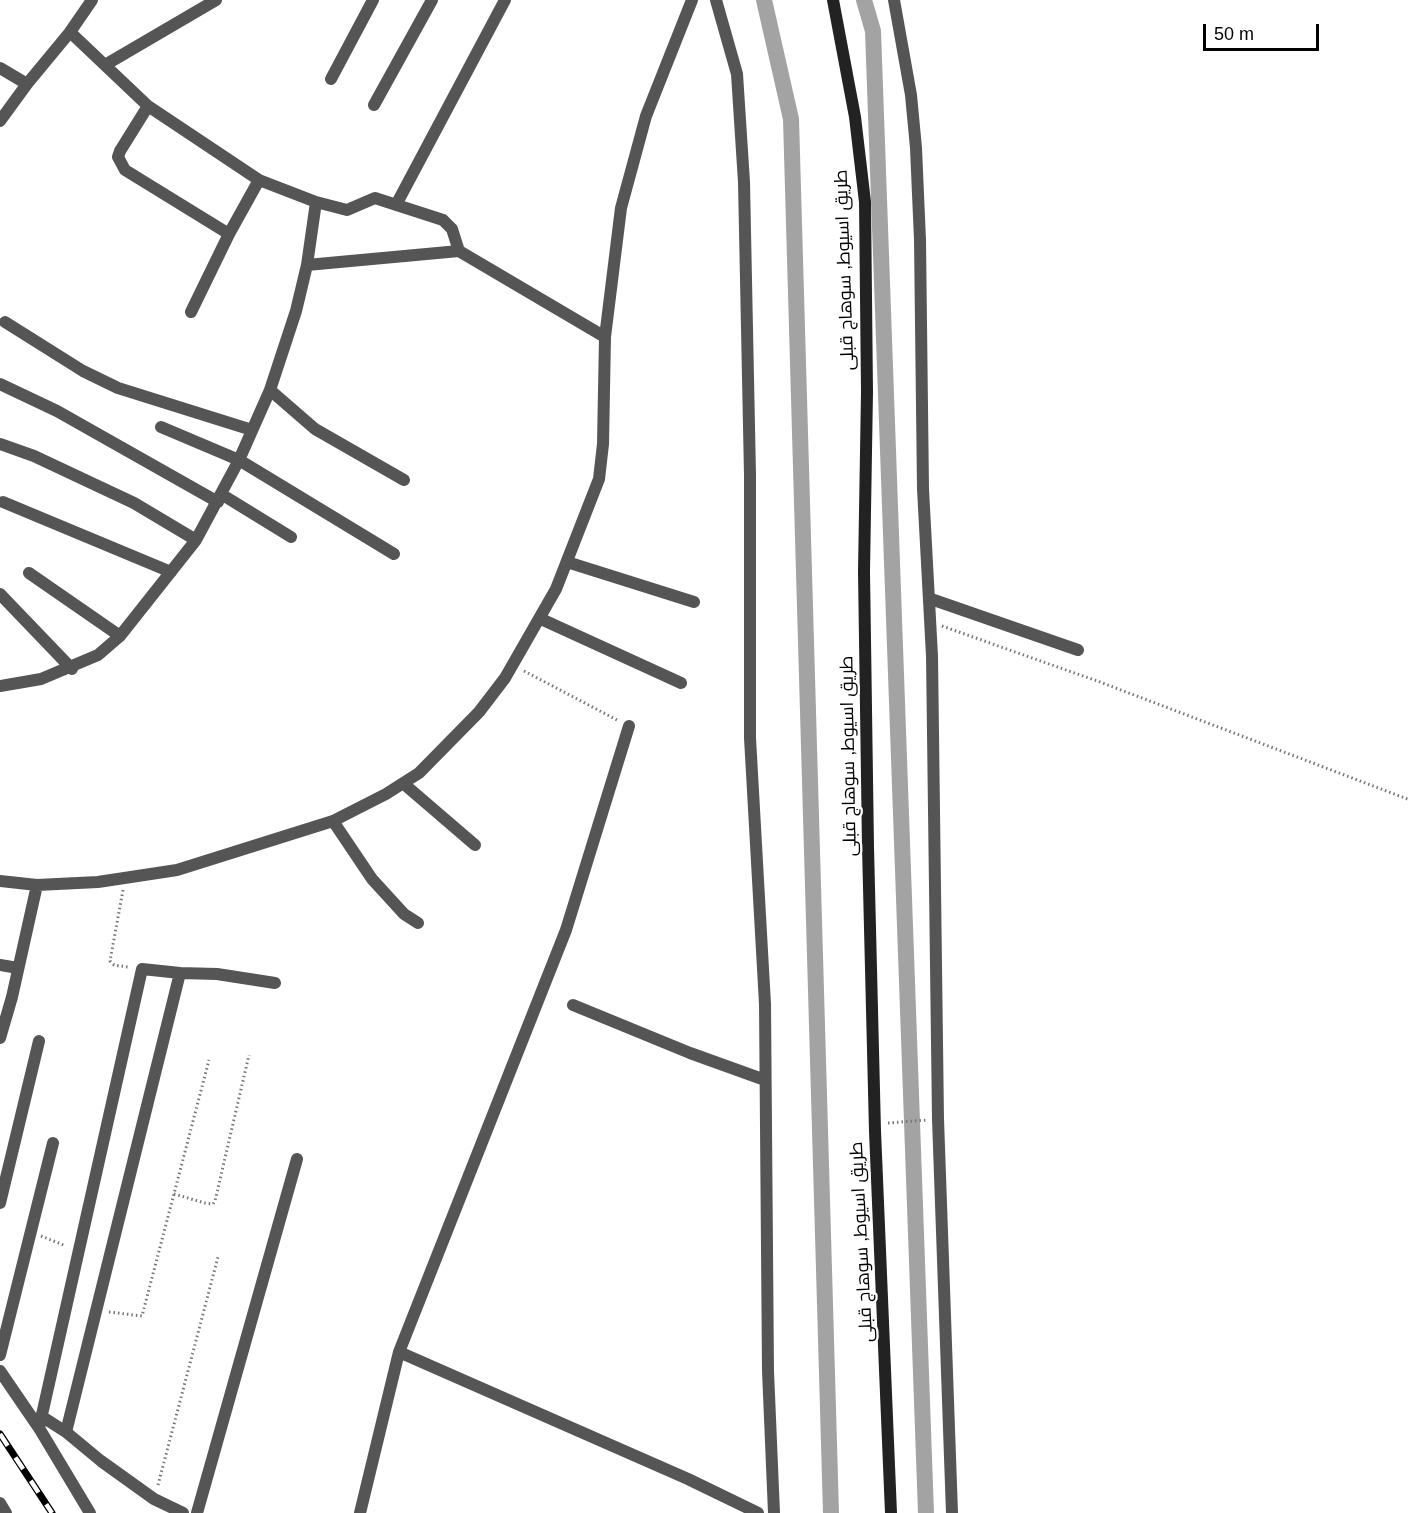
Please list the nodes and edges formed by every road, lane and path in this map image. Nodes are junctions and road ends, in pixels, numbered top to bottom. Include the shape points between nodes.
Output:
1 (92, 0) edge
2 (216, 0) edge
3 (373, 0) edge
4 (432, 0) edge
5 (505, 0) edge
6 (692, 0) edge
7 (716, 0) edge
8 (833, 0) edge
9 (894, 0) edge
10 (70, 32) junction
11 (105, 65) junction
12 (0, 68) edge
13 (331, 79) dead end
14 (27, 84) junction
15 (374, 105) dead end
16 (148, 106) junction
17 (0, 121) edge
18 (259, 180) junction
19 (316, 202) junction
20 (396, 205) junction
21 (229, 234) junction
22 (459, 251) junction
23 (307, 265) junction
24 (191, 312) dead end
25 (5, 322) dead end
26 (605, 337) junction
27 (0, 384) edge
28 (270, 390) junction
29 (161, 428) dead end
30 (252, 430) junction
31 (0, 444) edge
32 (239, 460) junction
33 (404, 480) dead end
34 (219, 498) junction
35 (3, 502) dead end
36 (291, 537) dead end
37 (196, 540) junction
38 (394, 554) dead end
39 (567, 562) junction
40 (171, 572) junction
41 (29, 573) dead end
42 (0, 594) edge
43 (931, 599) junction
44 (694, 602) dead end
45 (541, 619) junction
46 (931, 623) junction
47 (120, 636) junction
48 (1078, 650) dead end
49 (514, 666) junction
50 (72, 669) junction
51 (681, 683) dead end
52 (0, 686) edge
53 (629, 726) joint
54 (404, 784) junction
55 (1410, 800) edge
56 (333, 821) junction
57 (476, 844) dead end
58 (125, 879) junction
59 (0, 881) edge
60 (37, 885) junction
61 (418, 923) dead end
62 (0, 965) edge
63 (18, 968) junction
64 (142, 969) junction
65 (180, 973) junction
66 (275, 983) dead end
67 (573, 1005) dead end
68 (0, 1038) edge
69 (39, 1041) dead end
70 (249, 1055) dead end
71 (209, 1060) dead end
72 (765, 1080) junction
73 (931, 1119) dead end
74 (901, 1122) dead end
75 (53, 1143) dead end
76 (297, 1159) dead end
77 (174, 1194) junction
78 (0, 1203) edge
79 (32, 1233) junction
80 (79, 1251) junction
81 (218, 1257) dead end
82 (96, 1307) junction
83 (399, 1352) junction
84 (0, 1356) edge
85 (0, 1371) edge
86 (40, 1422) junction
87 (66, 1432) junction
88 (154, 1499) junction
89 (0, 1503) edge
90 (6, 1513) edge
91 (90, 1513) edge
92 (183, 1513) edge
93 (197, 1513) edge
94 (360, 1513) edge
95 (758, 1513) edge
96 (774, 1513) edge
97 (891, 1513) edge
98 (952, 1513) edge

1 - 10 street
2 - 11 street
3 - 13 street
4 - 15 street
5 - 20 street
6 - 26 street via 646,116 629,174
7 - 72 street via 737,74 744,182 750,738 764,953
8 - 97 main road, طريق اسيوط, سوهاج قبلى via 855,117 864,202 869,870
9 - 43 street via 916,148 924,489
10 - 11 street
10 - 14 street
11 - 16 street
12 - 14 street
14 - 17 street
16 - 18 street
16 - 21 street via 120,152 121,165
18 - 19 street
18 - 21 street
19 - 20 street via 347,210 375,198
19 - 23 street
20 - 22 street via 443,220 452,229
21 - 24 street
22 - 23 street
22 - 26 street
23 - 28 street
25 - 30 street via 118,388
26 - 39 street via 599,479
27 - 34 street
28 - 30 street
28 - 33 street via 315,429
29 - 32 street
30 - 32 street
31 - 37 street via 134,503
32 - 34 street
32 - 38 street
34 - 36 street
34 - 37 street
35 - 40 street
37 - 40 street
39 - 44 street
39 - 45 street
40 - 47 street
41 - 47 street
42 - 50 street
43 - 46 street
43 - 48 street
45 - 49 street
45 - 51 street
46 - 55 path via 1089,678
46 - 98 street via 938,1119
47 - 50 street via 98,655
49 - 53 path
49 - 54 street via 456,737
50 - 52 street
53 - 83 street via 566,930
54 - 56 street
54 - 57 street
56 - 58 street via 205,863
56 - 61 street via 372,879 404,914
58 - 60 street
58 - 64 path via 110,961
59 - 60 street
60 - 63 street
62 - 63 street
63 - 68 street
64 - 65 street
64 - 80 street
65 - 66 street
65 - 82 street
67 - 72 street
69 - 78 street
70 - 77 path via 213,1204
71 - 77 path
72 - 96 street via 768,1371
73 - 74 path
75 - 79 street
76 - 93 street
77 - 82 path via 142,1316 116,1315
79 - 80 path
79 - 84 street
80 - 86 street
81 - 88 path
82 - 87 street
83 - 94 street
83 - 95 street via 668,1469
85 - 86 street
86 - 87 street
86 - 91 street
87 - 88 street
88 - 92 street
89 - 90 street

